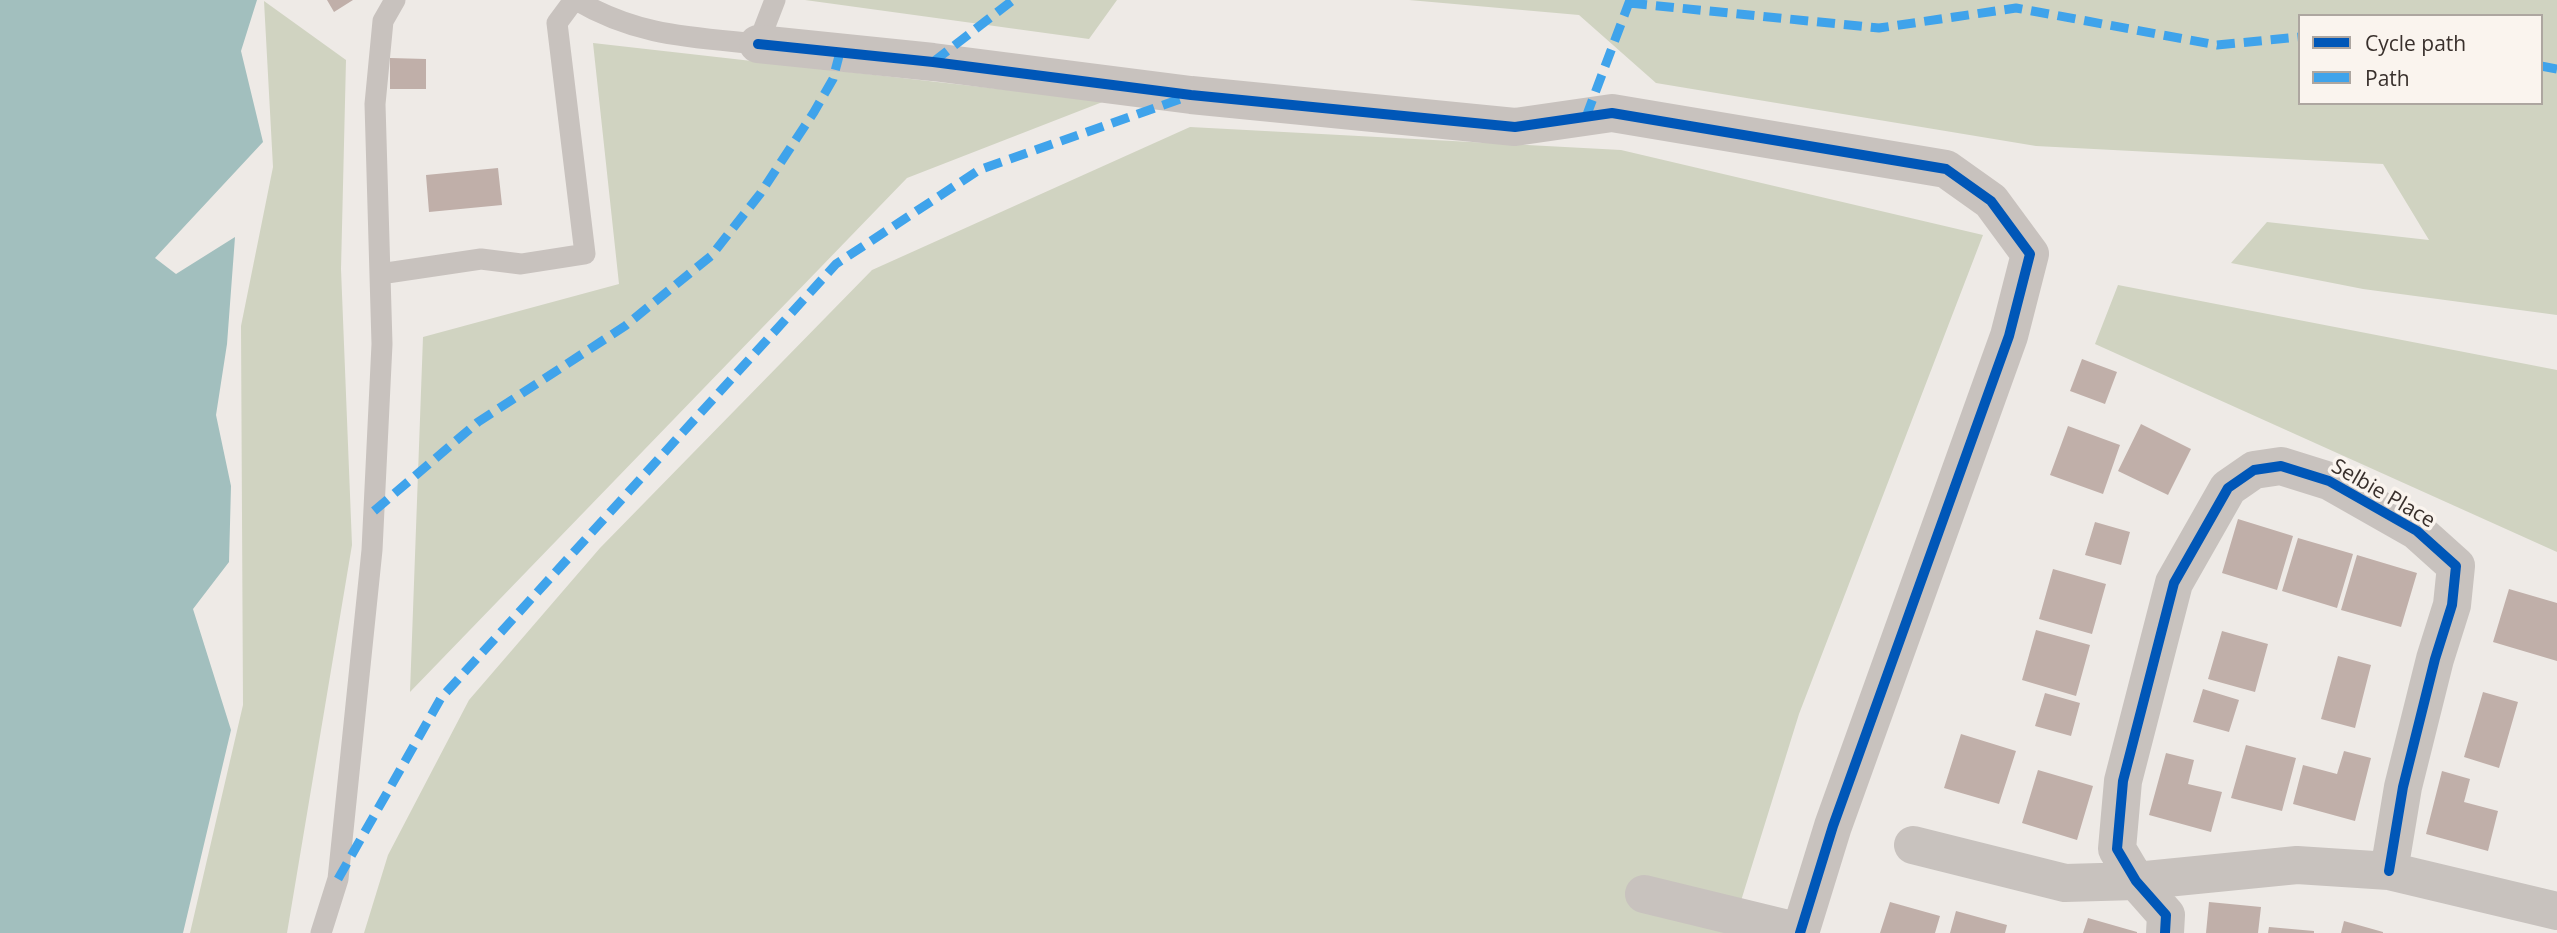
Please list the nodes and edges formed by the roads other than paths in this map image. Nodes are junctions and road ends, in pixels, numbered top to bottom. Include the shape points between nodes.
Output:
1 (396, 0) edge
2 (575, 0) edge
3 (775, 0) edge
4 (758, 44) junction
5 (380, 274) junction
6 (1913, 845) dead end
7 (2389, 871) junction
8 (2136, 881) junction
9 (1644, 894) dead end
10 (2557, 911) edge
11 (1800, 932) edge
12 (321, 933) edge
13 (2165, 933) edge

1 - 5 lane via 383,21 375,104
2 - 4 lane via 603,16 659,34
2 - 5 lane via 557,23 585,254 521,264 481,259
3 - 4 lane
4 - 11 street via 1191,95 1515,127 1612,113 1946,169 1991,201 2030,254 2009,336 1833,826
5 - 12 lane via 382,344 372,550 338,879
6 - 8 street via 2065,883
7 - 8 street via 2297,865
7 - 8 street, Selbie Place via 2403,787 2452,605 2456,566 2417,531 2329,481 2281,466 2254,470 2228,488 2174,583 2123,781 2118,849
7 - 10 street
8 - 13 street via 2166,915
9 - 11 street

